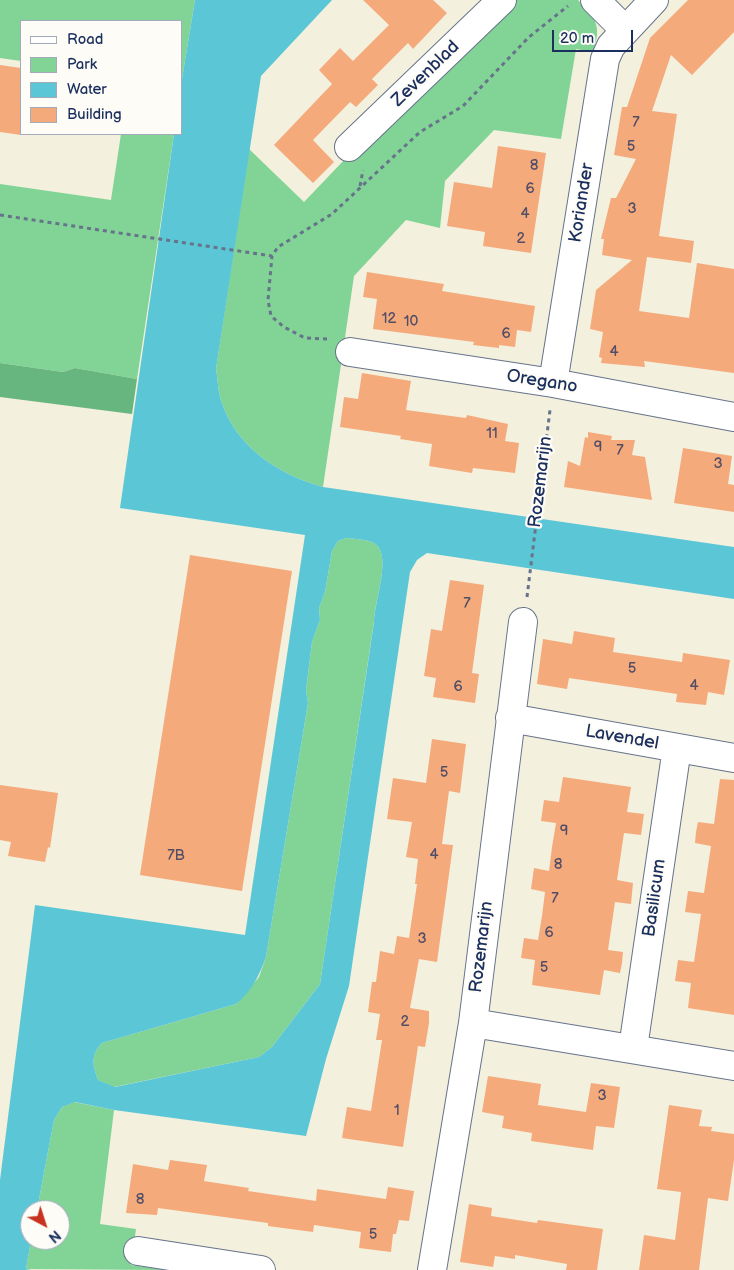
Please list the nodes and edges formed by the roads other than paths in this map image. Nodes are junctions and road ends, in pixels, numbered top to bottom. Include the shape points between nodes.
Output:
1 (502, 0) edge
2 (595, 0) edge
3 (654, 0) edge
4 (625, 30) junction
5 (349, 147) dead end
6 (350, 352) road end
7 (553, 383) junction
8 (734, 416) edge
9 (523, 622) dead end
10 (510, 718) junction
11 (677, 748) junction
12 (734, 758) edge
13 (473, 1023) junction
14 (633, 1048) junction
15 (734, 1066) edge
16 (138, 1251) dead end
17 (261, 1270) edge
18 (432, 1270) edge

1 - 5 street, Zevenblad
2 - 4 street
3 - 4 street, Koriander
4 - 7 street, Koriander via 605,59
6 - 7 street, Oregano
7 - 8 street, Oregano
9 - 10 street, Rozemarijn
10 - 11 street, Lavendel
10 - 13 street, Rozemarijn
11 - 12 street, Lavendel
11 - 14 street, Basilicum
13 - 14 street
13 - 18 street, Rozemarijn
14 - 15 street
16 - 17 street

